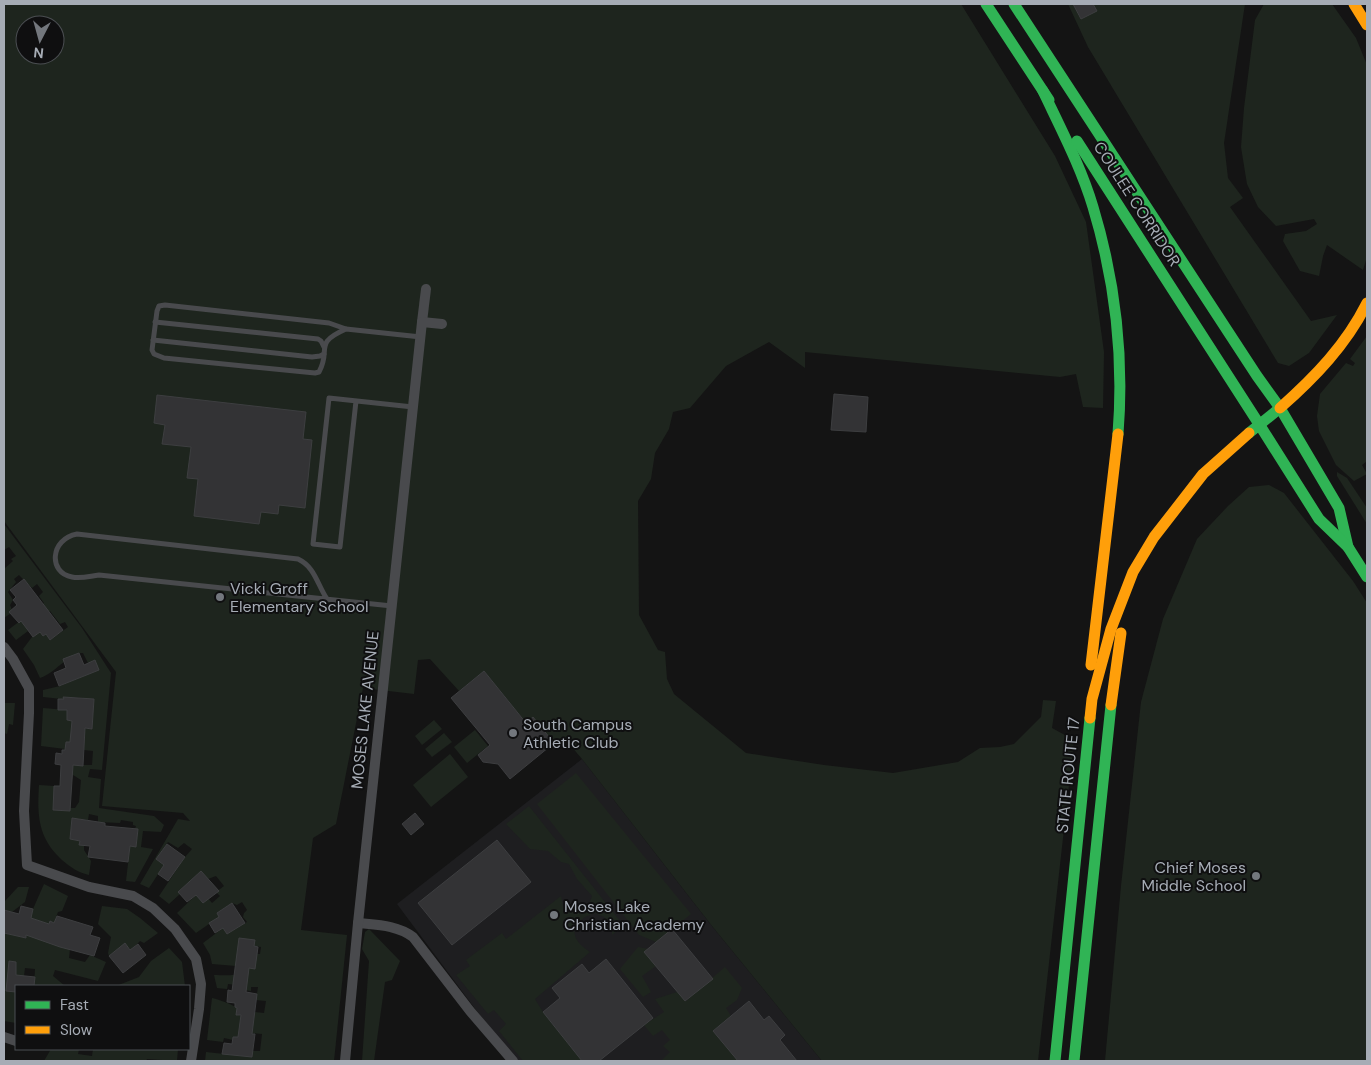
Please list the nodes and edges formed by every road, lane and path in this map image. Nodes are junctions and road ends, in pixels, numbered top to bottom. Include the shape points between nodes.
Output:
1 (986, 4) edge
2 (1014, 4) edge
3 (1354, 4) edge
4 (1367, 25) edge
5 (1043, 91) junction
6 (426, 289) dead end
7 (1367, 303) edge
8 (155, 322) junction
9 (422, 322) junction
10 (442, 324) dead end
11 (346, 329) junction
12 (421, 337) junction
13 (153, 340) junction
14 (324, 347) junction
15 (324, 354) junction
16 (356, 401) junction
17 (413, 407) junction
18 (1280, 408) junction
19 (1259, 424) junction
20 (1174, 511) junction
21 (1348, 547) junction
22 (1367, 577) edge
23 (326, 599) junction
24 (392, 606) junction
25 (4, 647) edge
26 (1092, 698) junction
27 (358, 923) junction
28 (191, 1061) edge
29 (345, 1061) edge
30 (513, 1061) edge
31 (1054, 1061) edge
32 (1074, 1061) edge

1 - 5 main road, COULEE CORRIDOR
2 - 18 main road, COULEE CORRIDOR
3 - 4 main road
5 - 19 main road, COULEE CORRIDOR
5 - 26 main road via 1093,206 1110,276 1118,334 1120,407 1091,664
6 - 9 street, MOSES LAKE AVENUE
7 - 18 main road, STATE ROUTE 17 via 1349,335 1328,362
8 - 11 lane via 160,306 165,305 329,323
8 - 13 lane
8 - 14 lane via 318,340
9 - 10 street
9 - 12 street, MOSES LAKE AVENUE
11 - 12 lane
11 - 14 lane via 331,337
12 - 17 street, MOSES LAKE AVENUE
13 - 15 lane via 312,357
13 - 15 lane via 154,354 158,357 315,374 321,368
14 - 15 lane
16 - 16 lane via 329,398 313,544 340,547
16 - 17 lane
17 - 24 street, MOSES LAKE AVENUE
18 - 19 main road, STATE ROUTE 17
18 - 21 main road, COULEE CORRIDOR via 1339,508
19 - 20 main road, STATE ROUTE 17 via 1204,474
19 - 21 main road, COULEE CORRIDOR via 1320,519
20 - 26 main road, STATE ROUTE 17 via 1154,537 1128,584 1111,629
20 - 32 main road, STATE ROUTE 17 via 1139,578 1117,652
21 - 22 main road
23 - 23 lane via 312,570 298,559 77,534 61,541 56,550 58,569 72,578 99,575
23 - 24 lane
24 - 27 street, MOSES LAKE AVENUE
25 - 28 street via 29,688 24,811 27,865 88,888 132,896 153,908 175,929 196,959 201,984
26 - 31 main road, STATE ROUTE 17
27 - 29 street, MOSES LAKE AVENUE
27 - 30 street via 404,930 413,937

